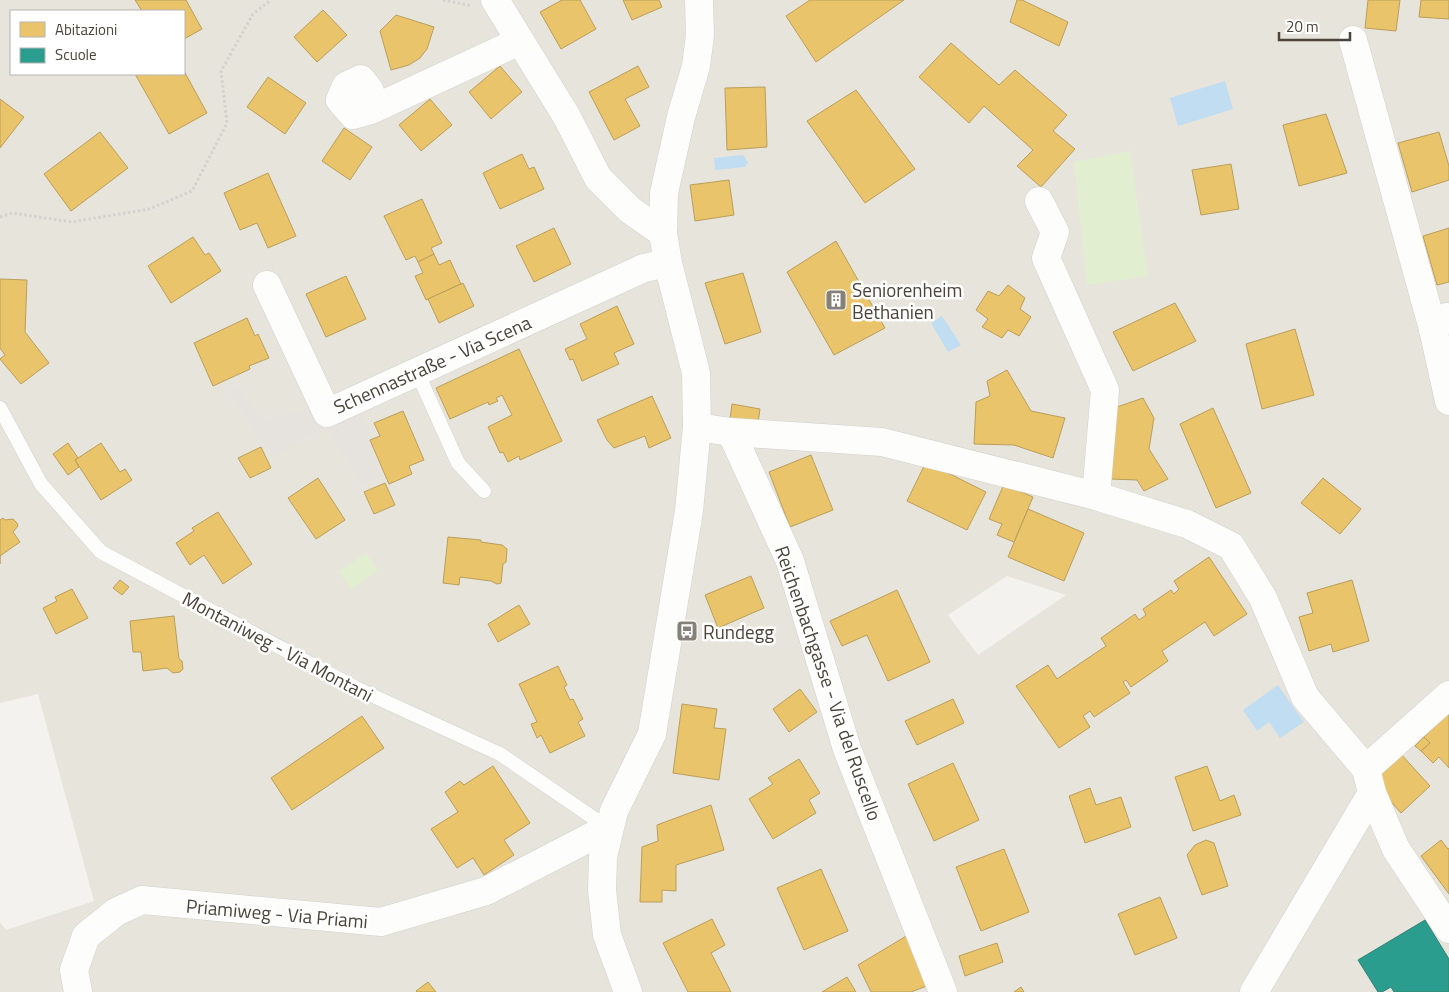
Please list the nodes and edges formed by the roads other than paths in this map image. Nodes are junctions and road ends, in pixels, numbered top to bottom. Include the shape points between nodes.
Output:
1 (495, 0) edge
2 (699, 0) edge
3 (1353, 40) dead end
4 (520, 41) junction
5 (371, 110) dead end
6 (1039, 201) dead end
7 (664, 232) junction
8 (668, 263) junction
9 (267, 285) dead end
10 (1441, 322) edge
11 (417, 372) junction
12 (1449, 401) edge
13 (0, 408) edge
14 (697, 427) junction
15 (731, 432) junction
16 (484, 490) dead end
17 (1096, 496) junction
18 (1449, 695) edge
19 (1369, 781) junction
20 (608, 828) junction
21 (1449, 929) edge
22 (78, 992) edge
23 (628, 992) edge
24 (943, 992) edge
25 (1254, 992) edge

1 - 4 street
2 - 7 street via 700,35 696,66 664,193
3 - 10 street
4 - 5 street
4 - 7 street via 567,117 598,178 630,210
6 - 17 street via 1055,232 1046,258 1104,390
7 - 8 street
8 - 11 street, Schennastraße - Via Scena via 644,268
8 - 14 street via 696,372
9 - 11 street, Schennastraße - Via Scena via 327,413
10 - 12 street
11 - 16 lane via 458,463
13 - 20 lane, Montaniweg - Via Montani via 41,484 101,552 358,689 500,754
14 - 15 street
14 - 20 street via 689,511 652,734
15 - 17 street via 882,442
15 - 24 street, Reichenbachgasse - Via del Ruscello via 790,561 847,748
17 - 19 street via 1188,524 1231,546 1263,598 1305,698
18 - 19 street
19 - 21 street via 1396,849
19 - 25 street
20 - 22 street, Priamiweg - Via Priami via 486,890 381,922 142,900 116,912 86,936 74,970
20 - 23 street via 602,885 607,935

